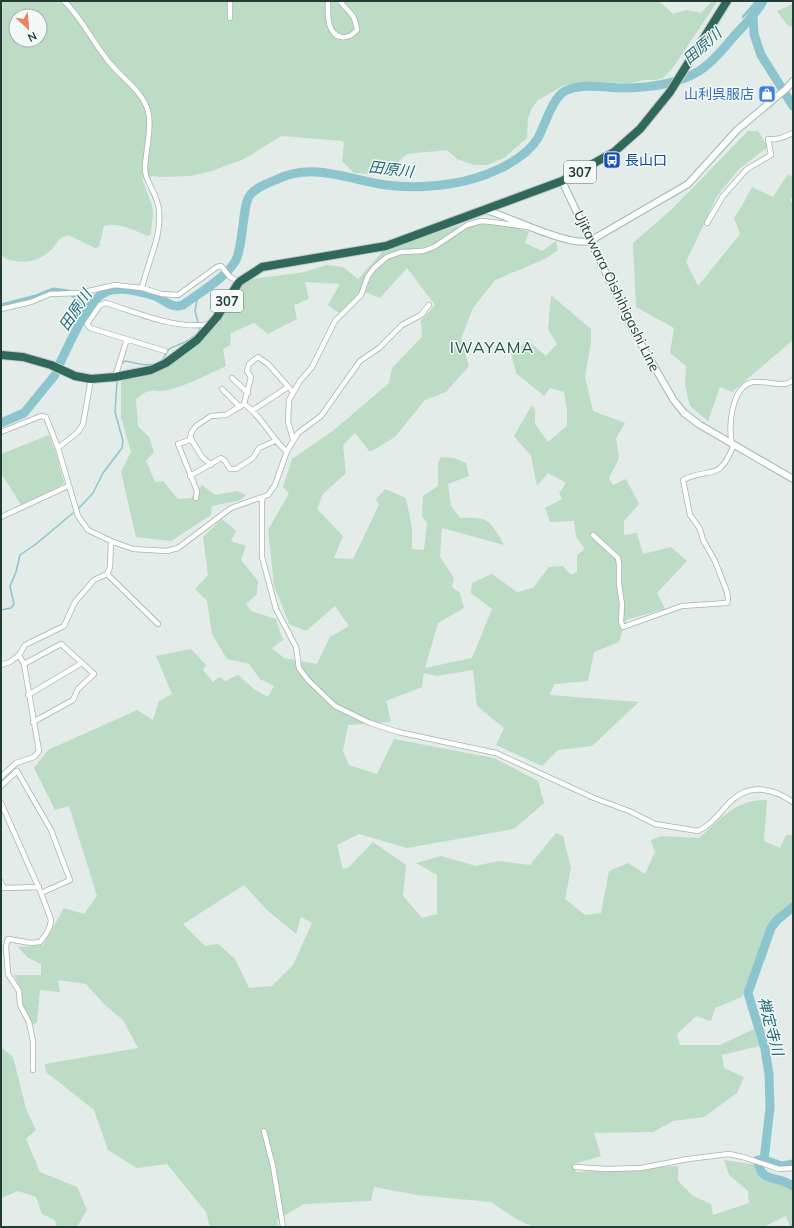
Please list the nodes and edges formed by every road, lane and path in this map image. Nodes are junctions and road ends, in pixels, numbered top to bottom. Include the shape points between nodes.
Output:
1 (64, 1) edge
2 (230, 1) edge
3 (328, 1) edge
4 (340, 1) edge
5 (727, 1) edge
6 (230, 18) dead end
7 (793, 81) edge
8 (793, 133) edge
9 (562, 181) junction
10 (486, 210) junction
11 (707, 223) dead end
12 (530, 227) junction
13 (590, 241) junction
14 (238, 282) junction
15 (142, 288) junction
16 (429, 305) dead end
17 (1, 309) edge
18 (207, 325) junction
19 (127, 339) junction
20 (165, 351) dead end
21 (1, 355) edge
22 (115, 377) junction
23 (232, 378) dead end
24 (91, 379) junction
25 (793, 380) edge
26 (288, 387) junction
27 (222, 388) dead end
28 (293, 392) junction
29 (248, 393) junction
30 (242, 406) junction
31 (253, 410) junction
32 (1, 432) edge
33 (191, 439) junction
34 (293, 439) junction
35 (275, 441) junction
36 (732, 443) junction
37 (58, 448) junction
38 (287, 452) junction
39 (211, 465) junction
40 (190, 476) junction
41 (793, 479) edge
42 (68, 486) junction
43 (196, 498) dead end
44 (262, 498) junction
45 (1, 517) edge
46 (593, 535) dead end
47 (111, 541) junction
48 (107, 574) junction
49 (158, 624) dead end
50 (19, 656) junction
51 (82, 663) junction
52 (24, 664) junction
53 (1, 665) edge
54 (28, 695) junction
55 (33, 722) junction
56 (1, 777) edge
57 (1, 786) edge
58 (793, 802) edge
59 (1, 803) edge
60 (1, 882) edge
61 (39, 887) junction
62 (42, 893) junction
63 (33, 1070) dead end
64 (264, 1131) dead end
65 (575, 1167) dead end
66 (793, 1168) edge
67 (283, 1227) edge

1 - 15 street via 109,62 140,95 149,115 145,168 148,181 158,200 160,214
2 - 6 street
3 - 4 street via 331,30 346,38 357,30 352,12
5 - 9 highway, 307 via 670,92 644,125 623,145 595,164
7 - 13 main road via 737,130 688,184
8 - 11 street via 775,140 768,138 771,155 747,169 723,196
9 - 10 highway, 307
9 - 13 main road, Ujitawara Oishihigashi Line
10 - 12 main road
10 - 14 highway, 307 via 386,246 262,268
12 - 13 main road via 583,243
12 - 28 street via 481,222 467,224 434,246 422,251 401,252 387,258 368,276 361,294 335,321 312,367
13 - 36 main road, Ujitawara Oishihigashi Line via 633,330 673,399 684,413 700,425
14 - 15 street via 221,266 178,295 162,294
14 - 18 highway, 307 via 217,317
15 - 17 street via 115,285 80,293 50,294 31,302
16 - 34 street via 421,315 402,325 380,348 360,361 321,416
18 - 19 street via 196,327 167,322 103,303 87,327
18 - 22 highway, 307 via 197,340 166,363 151,370
19 - 20 street
19 - 22 street
21 - 24 highway, 307 via 23,357 75,376
22 - 24 highway, 307
23 - 29 street
24 - 37 street via 83,424 78,432
25 - 36 street via 785,384 754,382 745,385 731,411
26 - 28 street
26 - 29 street via 272,368 258,357 247,368 251,377
26 - 31 street
27 - 30 street
28 - 34 street via 287,411
29 - 30 street
30 - 31 street
30 - 33 street via 224,416 211,416 194,428
31 - 35 street
32 - 37 street via 44,416
33 - 39 street via 202,457
33 - 40 street via 178,444
34 - 38 street
35 - 38 street
35 - 39 street via 259,448 253,458 236,469 230,469 223,458
36 - 41 main road, Ujitawara Oishihigashi Line
36 - 46 street via 728,461 721,469 684,480 690,515 700,529 715,562 727,592 727,603 682,606 623,627 618,558
37 - 42 street
38 - 44 street via 275,485 268,495
39 - 40 street
40 - 43 street via 197,491
42 - 45 street
42 - 47 street via 82,523 88,530
44 - 47 street via 231,508 178,548 148,551
44 - 58 street via 262,557 276,609 296,647 300,668 312,685 335,706 370,723 398,732 496,753 655,824 698,831 712,822 735,798 751,791 769,790
47 - 48 street via 110,567
48 - 49 street
48 - 50 street via 94,580 74,602 64,626 25,645
50 - 52 street
50 - 53 street
51 - 52 street via 61,644
51 - 54 street
51 - 55 street via 94,674 78,689 73,700
52 - 54 street
54 - 55 street
55 - 56 street via 39,751 34,757 16,762
57 - 62 street via 17,771 51,830 70,880
59 - 61 street
60 - 61 street via 4,888
61 - 62 street
62 - 63 street via 51,920 46,934 40,942 8,939 6,946 8,974 19,991 20,1005 29,1022 33,1041
64 - 67 street via 273,1166
65 - 66 street via 640,1168 729,1154 779,1169

